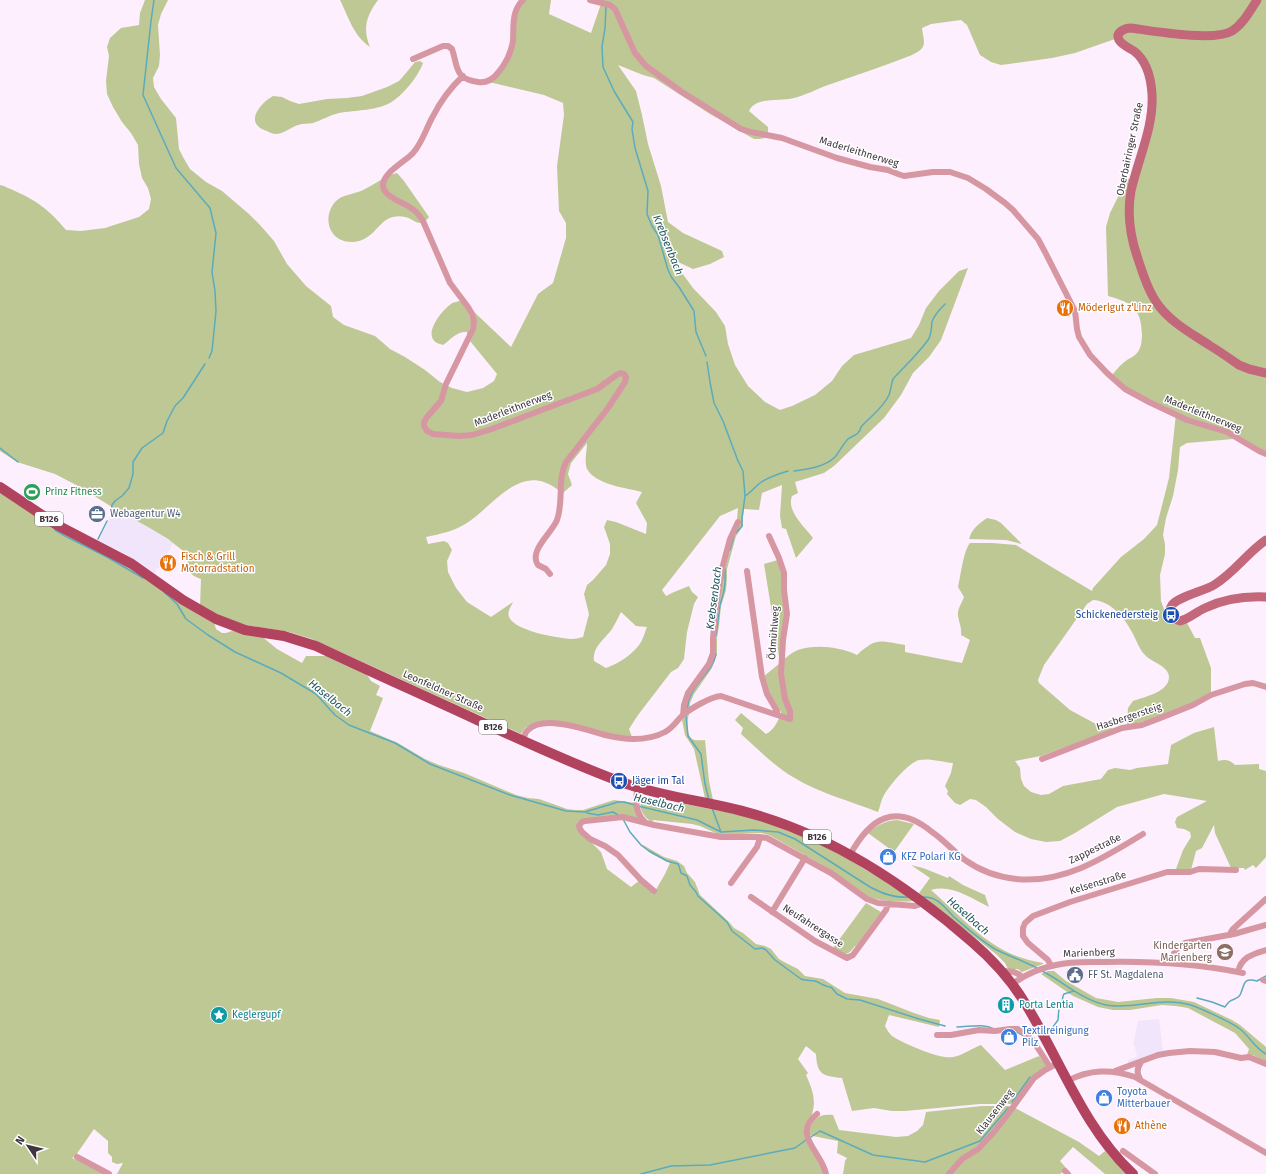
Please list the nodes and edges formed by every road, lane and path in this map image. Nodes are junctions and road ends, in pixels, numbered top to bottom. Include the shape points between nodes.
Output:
1 (523, 0) edge
2 (590, 0) edge
3 (1258, 0) edge
4 (413, 59) dead end
5 (462, 76) junction
6 (1266, 373) edge
7 (1266, 454) edge
8 (0, 487) edge
9 (738, 522) dead end
10 (769, 536) dead end
11 (1266, 540) edge
12 (747, 571) dead end
13 (550, 574) dead end
14 (1266, 597) edge
15 (1266, 687) edge
16 (686, 713) junction
17 (777, 715) junction
18 (523, 740) junction
19 (1042, 759) dead end
20 (638, 787) junction
21 (645, 822) junction
22 (1142, 834) dead end
23 (759, 837) junction
24 (850, 855) junction
25 (805, 858) junction
26 (1236, 870) dead end
27 (731, 883) dead end
28 (654, 891) dead end
29 (751, 897) dead end
30 (1266, 899) edge
31 (920, 900) junction
32 (888, 904) junction
33 (772, 912) junction
34 (1266, 925) edge
35 (1230, 935) junction
36 (1266, 950) edge
37 (1172, 963) junction
38 (1048, 967) junction
39 (1001, 971) junction
40 (1022, 977) junction
41 (1012, 984) junction
42 (937, 1035) dead end
43 (1141, 1062) junction
44 (1266, 1064) edge
45 (1054, 1065) junction
46 (1115, 1071) junction
47 (1140, 1079) junction
48 (1067, 1081) junction
49 (816, 1114) dead end
50 (1123, 1151) dead end
51 (1266, 1153) edge
52 (76, 1157) dead end
53 (109, 1174) edge
54 (826, 1174) edge
55 (949, 1174) edge
56 (1133, 1174) edge
57 (1155, 1174) edge

1 - 5 street via 515,14 511,50 503,67 486,82 473,81
2 - 7 street, Maderleithnerweg via 615,9 636,52 646,66 741,129 782,138 837,158 904,176 950,172 986,188 1009,206 1038,239 1075,311 1079,337 1090,355 1107,373 1125,389 1149,402 1187,420 1233,435
3 - 6 street, Oberbairinger Straße via 1236,28 1223,34 1204,36 1131,28 1120,31 1118,36 1120,41 1136,52 1142,60 1148,69 1152,85 1149,124 1131,193 1130,216 1132,237 1148,286 1166,314 1181,327 1240,365
4 - 5 street via 448,46 452,48 458,72
5 - 13 street, Maderleithnerweg via 439,105 413,153 388,174 383,186 387,194 410,208 424,221 450,283 468,307 474,321 441,401 427,417 424,426 433,434 472,435 597,389 618,374 624,374 626,377 611,403 562,470 557,520 534,558 538,565
8 - 18 main road, Leonfeldner Straße / B126 via 57,525 132,564 211,617 245,630 296,639 316,646
9 - 16 street via 730,539 722,569 712,658 688,693 684,705
10 - 17 street, Ödmühlweg via 784,573 787,614 781,674 790,719
11 - 14 street via 1221,580 1176,601 1170,612 1180,621 1206,607 1225,601 1245,597
12 - 17 street, Ödmühlweg via 762,677
15 - 19 street, Hasbergersteig via 1253,683 1245,684 1142,725 1122,728
16 - 17 street, Ödmühlweg via 711,698 721,696
16 - 18 street, Ödmühlweg via 665,732 643,738 616,737 549,723 533,726
18 - 20 main road, Leonfeldner Straße / B126
20 - 21 street via 638,813
20 - 24 main road, Leonfeldner Straße / B126 via 783,823
21 - 23 street via 721,837
21 - 28 street via 620,817 583,821 580,829 590,839 618,855
22 - 24 street, Zappestraße via 1091,864 1066,873 1028,880 979,868 964,859 927,827 902,817 889,817 873,824
23 - 25 street via 771,840
23 - 27 street via 757,847
24 - 31 main road, Leonfeldner Straße / B126
25 - 32 street via 867,900
25 - 33 street, Neufahrergasse
26 - 38 street, Kelsenstraße via 1199,869 1190,872 1167,872 1033,916 1025,923 1023,936 1028,944 1046,958
29 - 33 street, Neufahrergasse
30 - 35 street via 1233,929
31 - 32 street via 915,906
31 - 39 main road, Leonfeldner Straße / B126 via 975,944
32 - 33 street, Neufahrergasse via 853,955 846,958
34 - 35 street
35 - 37 street via 1185,943 1174,953
36 - 37 street, Marienberg via 1247,957 1240,964 1241,972
37 - 38 street, Marienberg via 1086,962
38 - 40 street, Marienberg
39 - 40 street via 1018,972
39 - 41 main road, Leonfeldner Straße / B126
40 - 41 street, Marienberg
41 - 45 main road, Leonfeldner Straße / B126 via 1028,1009
42 - 45 street via 976,1030 1018,1029 1028,1036
43 - 44 street via 1169,1053 1202,1051 1253,1058
43 - 46 street
43 - 47 street via 1137,1070
45 - 48 main road, Leonfeldner Straße / B126
45 - 55 street, Klausenweg via 1034,1078 988,1139 962,1159
46 - 47 street
46 - 48 street via 1084,1074
47 - 51 street
48 - 56 main road, Leonfeldner Straße / B126 via 1098,1134
49 - 54 street via 806,1132
50 - 57 street
52 - 53 street

